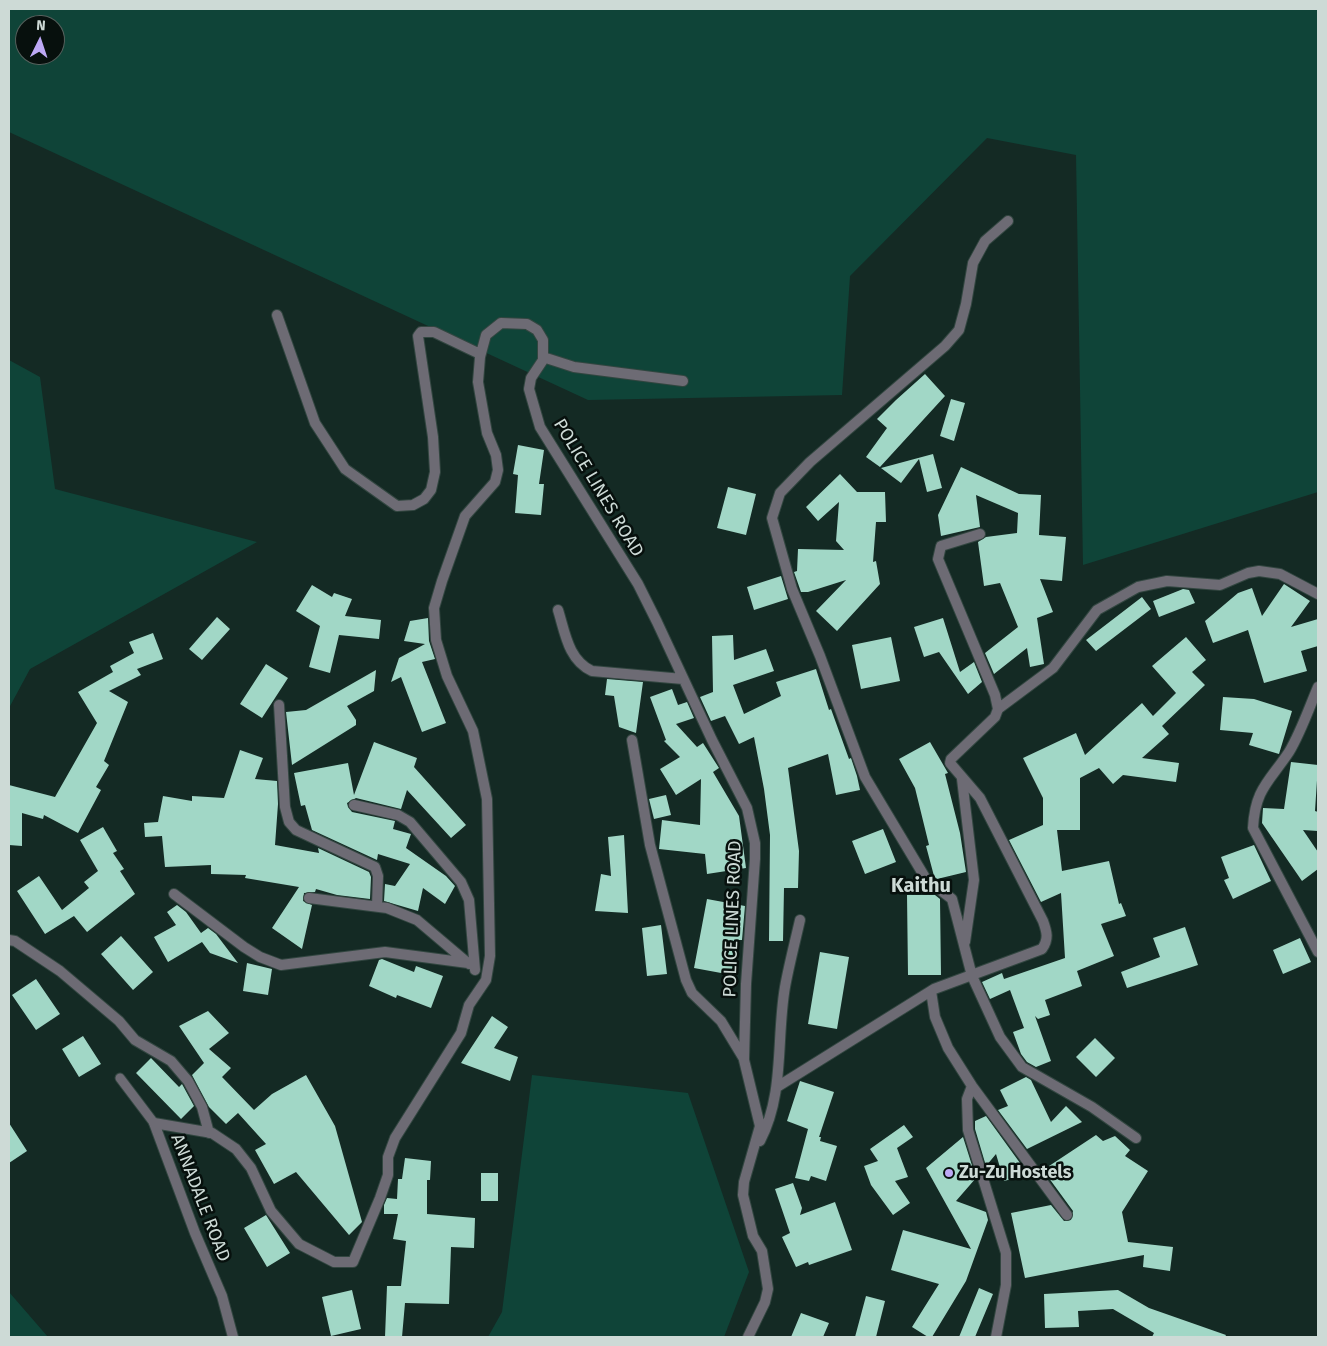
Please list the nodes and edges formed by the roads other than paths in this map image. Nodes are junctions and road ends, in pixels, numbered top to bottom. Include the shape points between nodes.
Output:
1 (1008, 220) dead end
2 (277, 315) dead end
3 (480, 354) junction
4 (543, 356) junction
5 (683, 381) dead end
6 (980, 534) dead end
7 (1318, 594) edge
8 (558, 610) dead end
9 (683, 679) junction
10 (1318, 687) edge
11 (279, 705) dead end
12 (998, 709) junction
13 (632, 740) dead end
14 (962, 779) junction
15 (354, 805) dead end
16 (174, 894) dead end
17 (309, 898) dead end
18 (377, 906) junction
19 (800, 920) dead end
20 (9, 940) edge
21 (964, 945) junction
22 (1318, 952) edge
23 (472, 966) junction
24 (972, 976) junction
25 (486, 980) junction
26 (931, 991) junction
27 (744, 1060) junction
28 (120, 1078) dead end
29 (972, 1086) junction
30 (777, 1087) junction
31 (154, 1123) junction
32 (209, 1133) junction
33 (1136, 1138) dead end
34 (754, 1153) junction
35 (1067, 1215) dead end
36 (233, 1337) edge
37 (748, 1337) edge
38 (996, 1337) edge

1 - 21 street via 985,241 973,263 958,330 945,346 810,462 780,492 772,518 792,589 865,777 926,878 952,899
2 - 3 street via 315,423 345,469 397,506 413,505 424,499 431,490 435,472 418,336 421,332 434,332
3 - 4 street via 486,335 502,323 511,323 528,324 537,330 543,340
3 - 25 street via 478,382 487,433 498,470 495,482 465,516 434,608 436,640 447,676 473,731 487,799 491,931
4 - 5 street via 574,367
4 - 9 street, POLICE LINES ROAD via 540,367 531,378 529,390 540,427 638,584
6 - 12 street via 941,546 938,560
7 - 12 street via 1280,574 1259,571 1220,585 1167,581 1138,587 1097,610 1053,668
8 - 9 street via 572,655 582,667 592,671
9 - 27 street, POLICE LINES ROAD via 747,808 755,843
10 - 22 street via 1289,751 1262,787 1254,806 1253,828
11 - 18 street via 285,808 289,822 296,830 375,866
12 - 14 street via 981,732 951,759 951,765
13 - 27 street via 650,845 686,980 692,993 721,1021
14 - 21 street via 974,880
14 - 24 street via 980,798 1047,934 1042,949
15 - 23 street via 398,815 410,822 461,882 469,900
16 - 23 street via 244,947 282,966 385,952
17 - 18 street
18 - 23 street via 417,920
19 - 30 street via 785,988
20 - 32 street via 60,970 119,1021 135,1040 172,1061 202,1107
21 - 24 street
23 - 25 street
24 - 26 street
24 - 33 street via 1000,1037 1022,1067 1092,1106
25 - 32 street via 469,1005 461,1033 395,1138 380,1198 353,1262 334,1262 299,1244 271,1210 246,1161 236,1149
26 - 29 street via 936,1017 948,1048
26 - 30 street
27 - 34 street, POLICE LINES ROAD via 760,1126
28 - 31 lane, ANNADALE ROAD
29 - 35 street
29 - 38 street via 967,1099 968,1130 1006,1253 1006,1285
30 - 34 street via 769,1122
31 - 32 street
31 - 36 street, ANNADALE ROAD via 194,1233 222,1296
34 - 37 street, POLICE LINES ROAD via 743,1195 753,1236 762,1250 768,1289

